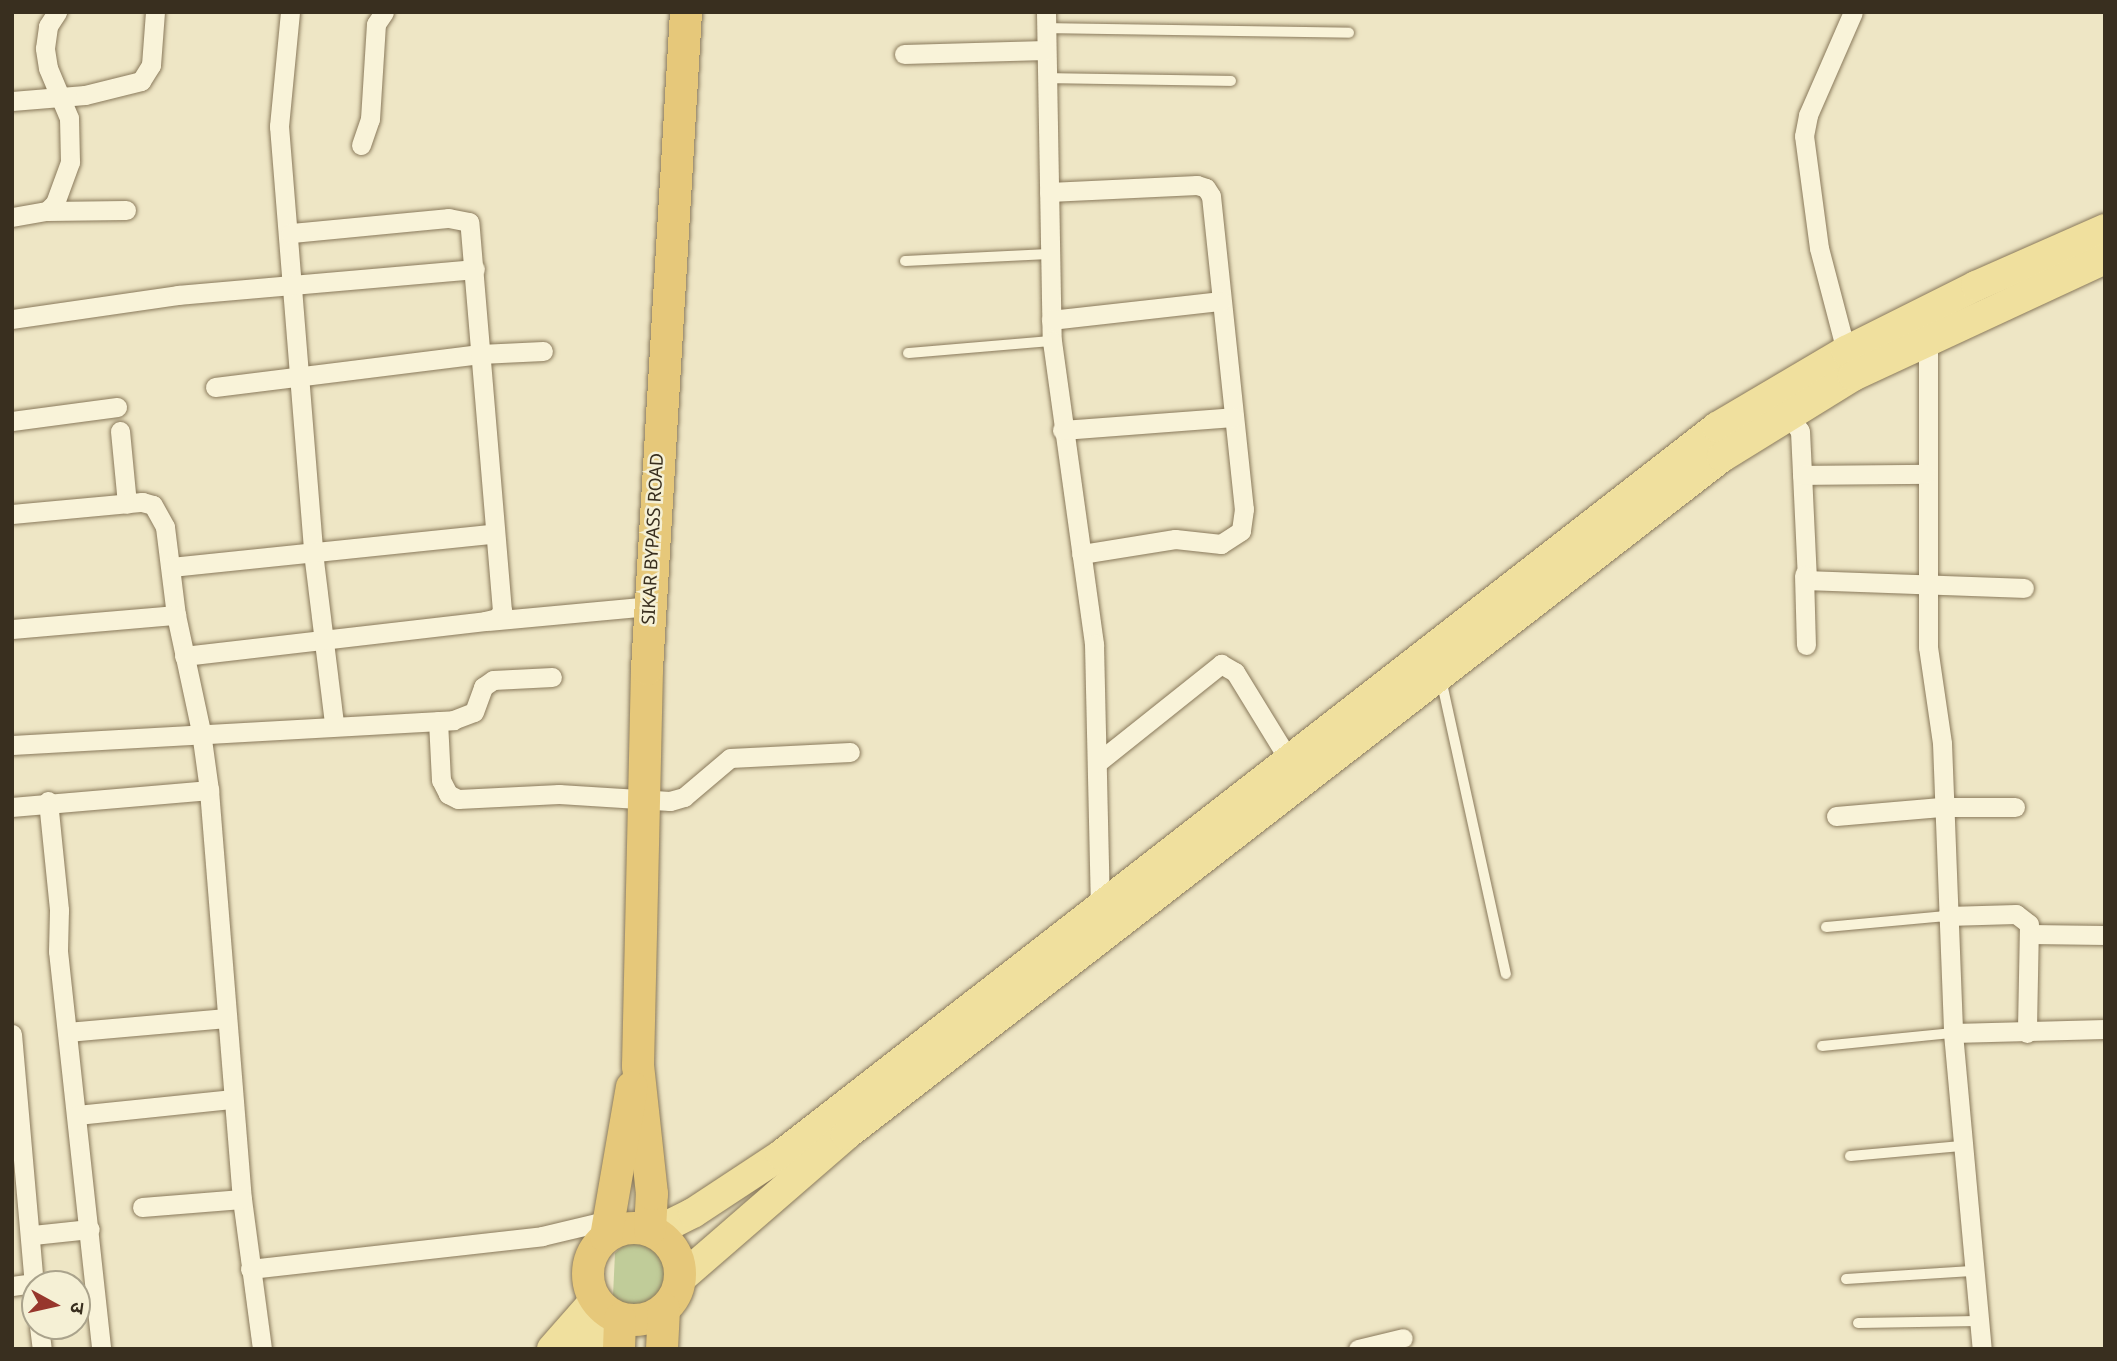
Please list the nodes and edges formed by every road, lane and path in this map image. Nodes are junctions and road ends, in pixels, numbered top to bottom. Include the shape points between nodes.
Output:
1 (155, 12) edge
2 (290, 12) edge
3 (384, 12) edge
4 (1853, 12) edge
5 (681, 13) edge
6 (50, 17) edge
7 (1046, 20) edge
8 (1349, 33) dead end
9 (1045, 50) junction
10 (904, 54) dead end
11 (1045, 78) junction
12 (1231, 81) dead end
13 (62, 97) junction
14 (12, 101) edge
15 (360, 145) dead end
16 (1049, 192) junction
17 (126, 210) dead end
18 (47, 211) junction
19 (12, 217) edge
20 (2105, 229) edge
21 (291, 233) junction
22 (1049, 254) junction
23 (2105, 259) edge
24 (905, 261) dead end
25 (475, 270) junction
26 (294, 288) junction
27 (1221, 301) junction
28 (12, 319) edge
29 (1052, 320) junction
30 (1928, 339) junction
31 (1052, 341) junction
32 (543, 351) dead end
33 (1846, 351) junction
34 (908, 353) dead end
35 (481, 354) junction
36 (303, 379) junction
37 (215, 387) dead end
38 (1781, 402) junction
39 (117, 407) dead end
40 (1234, 417) junction
41 (12, 421) edge
42 (1062, 430) junction
43 (120, 431) dead end
44 (1925, 474) junction
45 (1802, 475) junction
46 (127, 504) junction
47 (12, 514) edge
48 (492, 534) junction
49 (313, 552) junction
50 (1082, 554) junction
51 (171, 567) junction
52 (1804, 575) junction
53 (1928, 583) junction
54 (2024, 588) dead end
55 (650, 606) junction
56 (176, 615) junction
57 (488, 621) junction
58 (12, 629) edge
59 (324, 638) junction
60 (1805, 645) dead end
61 (184, 656) junction
62 (1440, 675) junction
63 (552, 677) dead end
64 (438, 721) junction
65 (334, 724) junction
66 (201, 732) junction
67 (12, 745) edge
68 (850, 752) dead end
69 (1289, 760) junction
70 (1097, 762) junction
71 (209, 790) junction
72 (48, 801) junction
73 (644, 801) junction
74 (12, 807) edge
75 (1946, 807) junction
76 (2015, 807) dead end
77 (1836, 816) dead end
78 (1100, 909) junction
79 (1947, 916) junction
80 (1826, 927) dead end
81 (2030, 934) junction
82 (2105, 934) edge
83 (1506, 974) dead end
84 (226, 1018) junction
85 (2105, 1030) edge
86 (66, 1032) junction
87 (1953, 1033) junction
88 (2027, 1033) junction
89 (12, 1034) edge
90 (1822, 1046) dead end
91 (638, 1066) junction
92 (233, 1099) junction
93 (78, 1115) junction
94 (1962, 1146) junction
95 (1850, 1156) dead end
96 (242, 1199) junction
97 (142, 1207) dead end
98 (607, 1228) junction
99 (90, 1229) junction
100 (652, 1231) junction
101 (33, 1235) junction
102 (250, 1269) junction
103 (34, 1270) edge
104 (1972, 1272) junction
105 (680, 1279) junction
106 (1846, 1279) dead end
107 (664, 1309) junction
108 (612, 1321) edge
109 (1978, 1321) junction
110 (1858, 1323) dead end
111 (1403, 1338) dead end
112 (101, 1349) edge
113 (262, 1349) edge
114 (552, 1349) edge
115 (568, 1349) edge
116 (662, 1349) edge
117 (1358, 1349) edge
118 (1982, 1349) edge

1 - 13 street via 148,75 107,91
2 - 21 street via 279,126
3 - 15 street via 374,33 370,119
4 - 33 street via 1808,115 1804,136 1819,248
5 - 55 highway, SIKAR BYPASS ROAD
6 - 13 street via 48,68
7 - 8 lane
7 - 9 street
9 - 10 street
9 - 11 street
11 - 12 lane
11 - 16 street
13 - 14 street
13 - 18 street via 70,129 70,162 55,203
16 - 22 street
16 - 27 street via 1206,188 1211,196
17 - 18 street
18 - 19 street
20 - 33 main road
21 - 25 street via 459,218 468,222 471,230
21 - 26 street
22 - 24 lane
22 - 29 street
23 - 30 main road
25 - 26 street
25 - 35 street
26 - 28 street via 177,295
26 - 36 street
27 - 29 street
27 - 40 street
29 - 31 street
30 - 38 main road
30 - 44 street
31 - 34 lane
31 - 42 street
32 - 35 street
33 - 38 main road
35 - 36 street
35 - 48 street
36 - 37 street
36 - 49 street
38 - 45 street via 1800,431
38 - 62 main road via 1722,457
38 - 69 main road via 1626,496
39 - 41 street
40 - 42 street
40 - 50 street via 1245,520 1233,540 1221,544 1175,539
42 - 50 street
43 - 46 street
44 - 45 street
44 - 53 street
45 - 52 street
46 - 47 street
46 - 51 street via 153,505 161,514
48 - 49 street
48 - 57 street via 502,611
49 - 51 street
49 - 59 street
50 - 70 street via 1094,644
51 - 56 street
52 - 53 street via 1824,583
52 - 60 street
53 - 54 street
53 - 75 street via 1928,647
55 - 57 street
55 - 73 highway, SIKAR BYPASS ROAD
56 - 58 street
56 - 61 street
57 - 59 street
59 - 61 street
59 - 65 street
61 - 66 street
62 - 83 lane
62 - 105 main road via 846,1135
63 - 64 street via 493,680 483,687 474,712 466,719
64 - 65 street
64 - 73 street via 441,780 448,794 458,799 559,794
65 - 66 street
66 - 67 street
66 - 71 street
68 - 73 street via 730,758 684,797
69 - 70 street via 1235,672 1220,664
69 - 78 main road
70 - 78 street
71 - 72 street
71 - 84 street
72 - 74 street
72 - 86 street
73 - 91 highway, SIKAR BYPASS ROAD
75 - 76 street
75 - 77 street
75 - 79 street
78 - 100 main road via 781,1155 693,1213
79 - 80 lane
79 - 81 street via 2016,914 2029,923
79 - 87 street
81 - 82 street
81 - 88 street
84 - 86 street
84 - 92 street
85 - 88 street
86 - 93 street
87 - 88 street
87 - 90 lane
87 - 94 street
89 - 101 street
91 - 98 highway, SIKAR BYPASS ROAD
91 - 100 highway, SIKAR BYPASS ROAD
92 - 93 street
92 - 96 street
93 - 99 street
94 - 95 lane
94 - 104 street
96 - 97 street
96 - 102 street
98 - 100 highway
98 - 102 street
98 - 108 highway, SIKAR BYPASS ROAD via 590,1259 589,1287
99 - 101 street
99 - 112 street
100 - 105 highway via 677,1257
101 - 103 street
102 - 113 street
104 - 106 lane
104 - 109 street
105 - 107 highway
107 - 108 highway via 644,1319
107 - 116 highway
108 - 114 main road
108 - 115 main road
109 - 110 lane
109 - 118 street
111 - 117 street

